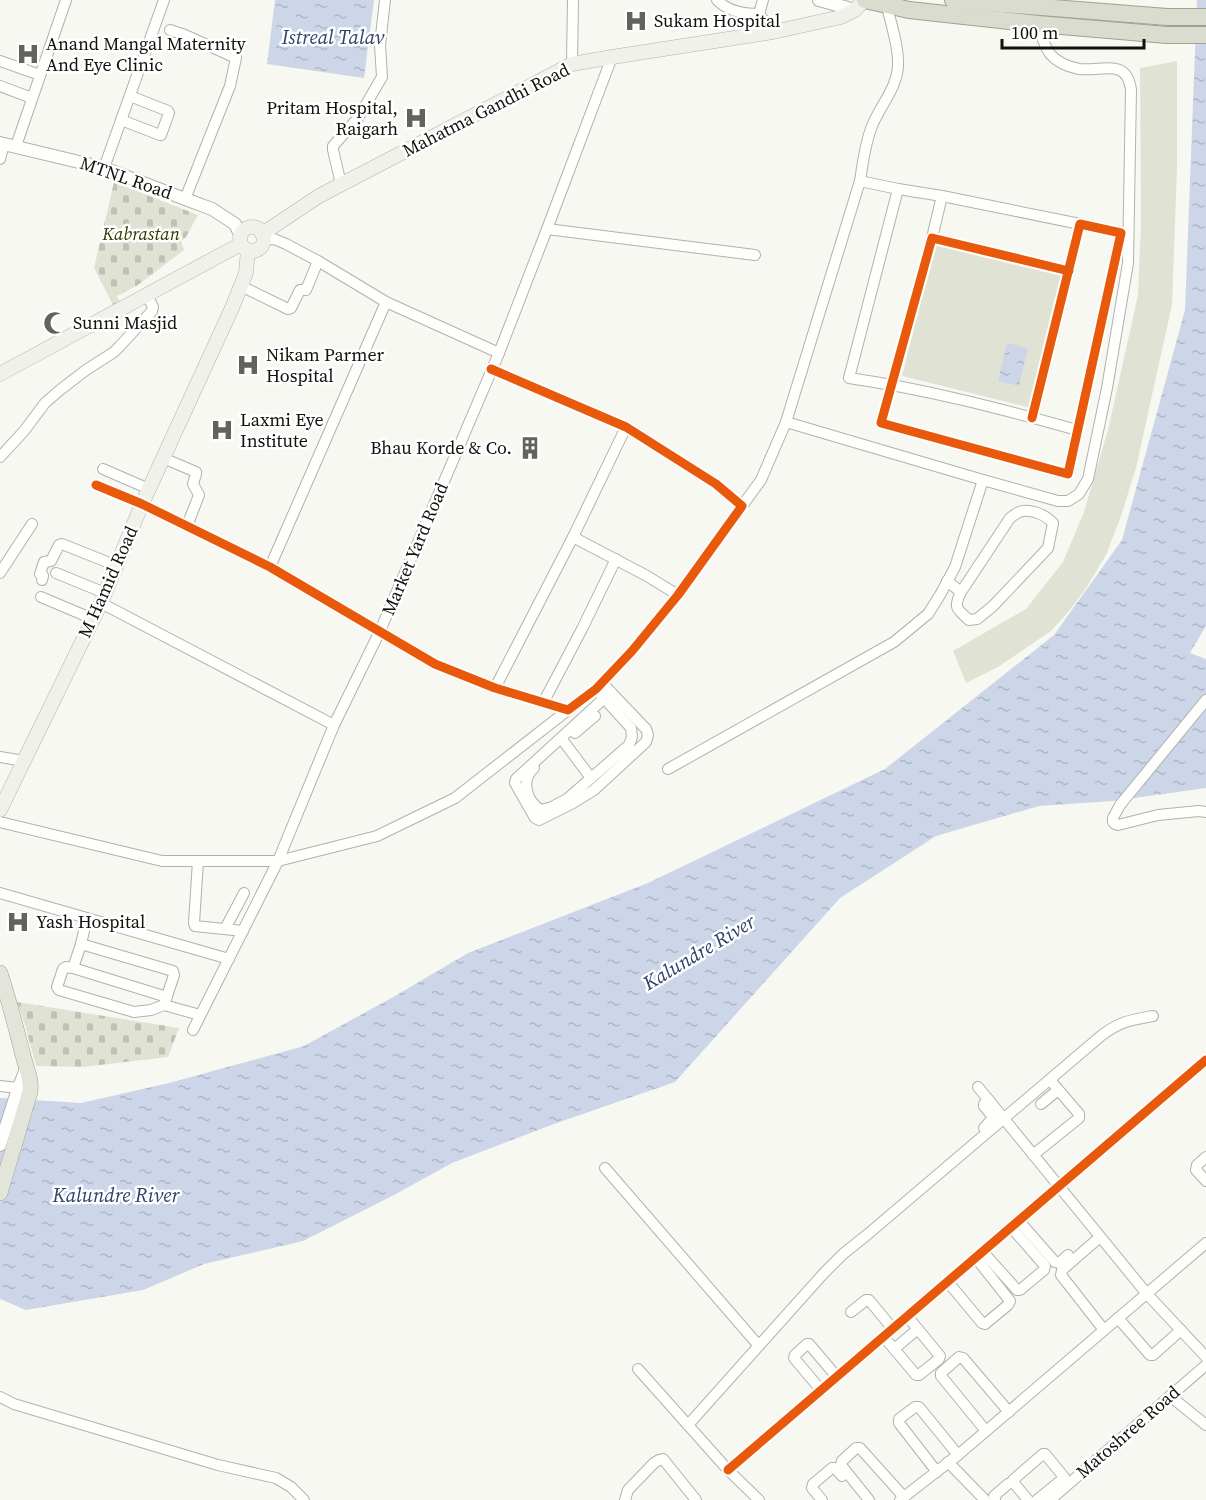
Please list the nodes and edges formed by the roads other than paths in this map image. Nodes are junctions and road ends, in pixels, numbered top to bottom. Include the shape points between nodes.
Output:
1 (66, 0) edge
2 (164, 0) edge
3 (386, 0) edge
4 (573, 0) edge
5 (717, 0) edge
6 (764, 0) edge
7 (819, 0) edge
8 (953, 0) edge
9 (861, 3) edge
10 (901, 5) edge
11 (759, 14) junction
12 (1206, 17) edge
13 (1038, 24) junction
14 (170, 30) dead end
15 (772, 32) junction
16 (1206, 35) edge
17 (612, 57) junction
18 (0, 61) edge
19 (572, 64) junction
20 (40, 75) junction
21 (0, 86) edge
22 (32, 98) junction
23 (7, 144) edge
24 (0, 159) edge
25 (104, 168) junction
26 (860, 181) junction
27 (341, 184) junction
28 (898, 189) junction
29 (942, 196) junction
30 (185, 199) junction
31 (1080, 224) junction
32 (547, 229) junction
33 (263, 237) junction
34 (932, 238) junction
35 (243, 243) junction
36 (755, 255) dead end
37 (318, 261) junction
38 (1069, 272) junction
39 (241, 286) junction
40 (147, 295) junction
41 (386, 302) junction
42 (499, 353) junction
43 (491, 369) junction
44 (0, 374) edge
45 (892, 384) junction
46 (1032, 417) junction
47 (786, 422) junction
48 (626, 427) junction
49 (1077, 430) junction
50 (0, 457) edge
51 (163, 458) junction
52 (103, 469) dead end
53 (983, 480) junction
54 (96, 485) dead end
55 (149, 489) junction
56 (142, 504) junction
57 (742, 506) junction
58 (32, 524) dead end
59 (187, 526) junction
60 (573, 537) junction
61 (616, 559) junction
62 (117, 566) junction
63 (270, 567) junction
64 (1, 570) edge
65 (56, 573) dead end
66 (42, 580) dead end
67 (947, 581) junction
68 (961, 592) junction
69 (678, 596) junction
70 (41, 597) dead end
71 (103, 598) junction
72 (93, 619) junction
73 (380, 631) junction
74 (495, 688) junction
75 (603, 690) junction
76 (1206, 700) edge
77 (543, 703) junction
78 (568, 710) junction
79 (596, 716) dead end
80 (334, 725) junction
81 (564, 742) junction
82 (0, 757) edge
83 (24, 761) junction
84 (668, 769) dead end
85 (591, 778) junction
86 (0, 810) edge
87 (1206, 812) edge
88 (0, 822) edge
89 (198, 861) junction
90 (278, 861) junction
91 (0, 893) edge
92 (244, 893) dead end
93 (87, 918) junction
94 (225, 929) junction
95 (243, 931) junction
96 (81, 944) junction
97 (229, 959) junction
98 (73, 968) junction
99 (0, 973) edge
100 (4, 998) edge
101 (165, 1001) junction
102 (200, 1015) junction
103 (1153, 1016) dead end
104 (193, 1030) dead end
105 (1206, 1060) edge
106 (1050, 1080) junction
107 (0, 1086) edge
108 (978, 1087) dead end
109 (1058, 1090) junction
110 (22, 1091) junction
111 (989, 1100) junction
112 (1041, 1104) dead end
113 (1004, 1119) junction
114 (987, 1130) junction
115 (0, 1145) edge
116 (1033, 1155) junction
117 (1206, 1157) edge
118 (605, 1168) dead end
119 (1206, 1181) edge
120 (1059, 1186) junction
121 (0, 1193) edge
122 (1015, 1224) junction
123 (1098, 1234) junction
124 (1206, 1243) edge
125 (980, 1255) junction
126 (948, 1282) junction
127 (1147, 1294) junction
128 (851, 1312) dead end
129 (908, 1316) junction
130 (1118, 1318) junction
131 (894, 1329) junction
132 (918, 1329) junction
133 (1104, 1330) junction
134 (1181, 1330) junction
135 (884, 1337) junction
136 (759, 1346) junction
137 (894, 1349) junction
138 (1206, 1358) edge
139 (1206, 1365) edge
140 (829, 1367) junction
141 (638, 1369) dead end
142 (837, 1377) junction
143 (813, 1381) junction
144 (821, 1390) junction
145 (1170, 1396) junction
146 (0, 1397) edge
147 (1009, 1412) junction
148 (688, 1425) junction
149 (1206, 1425) edge
150 (986, 1431) junction
151 (958, 1455) junction
152 (948, 1462) junction
153 (728, 1470) junction
154 (937, 1472) junction
155 (1008, 1484) dead end
156 (902, 1498) edge
157 (304, 1500) edge
158 (625, 1500) edge
159 (696, 1500) edge
160 (759, 1500) edge
161 (822, 1500) edge
162 (861, 1500) edge
163 (869, 1500) edge
164 (985, 1500) edge
165 (995, 1500) edge
166 (1028, 1500) edge
167 (1037, 1500) edge
168 (1050, 1500) edge

1 - 20 street
2 - 25 street
3 - 27 street via 380,45 382,77 358,118 333,146
4 - 19 street
5 - 11 street via 746,14
6 - 11 street
7 - 9 street
8 - 12 highway
9 - 10 highway
9 - 15 main road, Mahatma Gandhi Road via 840,17
10 - 13 highway
10 - 26 street via 896,78 870,132
11 - 15 street
13 - 16 highway
13 - 53 street via 1049,53 1057,59 1080,69 1121,70 1130,81 1128,263 1088,479 1079,494 1068,501 1058,501
14 - 30 street via 236,58 230,86
15 - 17 main road, Mahatma Gandhi Road
17 - 19 main road, Mahatma Gandhi Road
17 - 32 street, Market Yard Road
18 - 20 street
19 - 27 main road, Mahatma Gandhi Road
20 - 22 street
21 - 22 street
22 - 23 street
23 - 24 street
23 - 25 street, MTNL Road
25 - 30 street, MTNL Road
26 - 28 street
26 - 47 street
27 - 33 main road, Mahatma Gandhi Road
28 - 29 street
28 - 45 street via 849,378
29 - 31 street
29 - 34 street
30 - 35 street, MTNL Road via 235,224
31 - 38 street
31 - 49 street via 1121,233
32 - 36 street
32 - 42 street, Market Yard Road
33 - 35 main road via 263,244 255,251
33 - 35 main road via 257,228 249,227
33 - 37 street
34 - 38 street
34 - 45 street
35 - 39 main road, M Hamid Road via 246,273
35 - 40 main road
37 - 39 street via 306,290 300,290 288,309
37 - 41 street
38 - 46 street
39 - 51 main road, M Hamid Road
40 - 44 main road
40 - 50 street via 152,311 114,352 45,403
41 - 42 street
41 - 63 street
42 - 43 street, Market Yard Road
43 - 48 street
43 - 73 street, Market Yard Road
45 - 46 street
45 - 49 street via 881,423 1068,474
46 - 49 street
47 - 53 street
47 - 57 street via 760,480
48 - 57 street via 716,484
48 - 60 street
51 - 55 main road, M Hamid Road
51 - 59 street via 196,472 193,484 199,495
52 - 55 street
53 - 67 street
54 - 56 street
55 - 56 main road, M Hamid Road
56 - 59 street
56 - 62 main road, M Hamid Road
57 - 69 street
58 - 64 street
59 - 63 street
60 - 61 street
60 - 74 street
61 - 69 street
61 - 77 street
62 - 66 street via 62,543 51,561 44,562
62 - 71 main road, M Hamid Road
63 - 73 street
65 - 71 street
67 - 68 street
67 - 84 street via 928,614 894,642
68 - 68 street via 957,609 969,620 977,619 1048,548 1053,523 1047,516 1030,511 1010,518
69 - 75 street
70 - 72 street
71 - 72 main road, M Hamid Road
71 - 80 street
72 - 83 main road, M Hamid Road
73 - 74 street via 435,664
73 - 80 street, Market Yard Road
74 - 77 street
75 - 75 street via 646,729 646,742 594,790 548,816 535,818 516,779
75 - 78 street
75 - 85 street via 632,728 632,737 629,745
76 - 87 street via 1120,805 1113,822 1118,825 1158,815
77 - 78 street
78 - 90 street via 455,798 377,836
79 - 81 street
80 - 90 street, Market Yard Road
81 - 85 street
81 - 85 street via 530,772 526,786 531,800 541,810 552,807
82 - 83 street
83 - 86 main road, M Hamid Road
88 - 89 street via 162,861
89 - 90 street
89 - 94 street via 195,926
90 - 95 street, Market Yard Road
91 - 93 street
92 - 94 street
93 - 96 street
93 - 97 street
94 - 95 street
95 - 97 street, Market Yard Road
96 - 98 street
96 - 101 street via 173,971
97 - 102 street, Market Yard Road
98 - 101 street
98 - 101 street via 63,969 59,990 134,1012 151,1010
99 - 100 main road
100 - 110 main road via 31,1080
101 - 102 street
102 - 104 street, Market Yard Road
103 - 106 street via 1116,1024
105 - 120 street
106 - 109 street
106 - 113 street
107 - 110 street
108 - 111 street
109 - 112 street
109 - 116 street via 1079,1118
110 - 115 street
110 - 121 main road
111 - 113 street
111 - 114 street via 984,1104 992,1116
113 - 114 street
113 - 116 street
114 - 136 street via 843,1254
116 - 120 street
117 - 119 street via 1196,1170
118 - 136 street
120 - 122 street
120 - 123 street
122 - 123 street via 1059,1263
122 - 125 street
122 - 125 street via 1044,1270 1017,1290
123 - 127 street
123 - 133 street via 1092,1248 1062,1270 1061,1275
124 - 127 street
125 - 126 street
125 - 126 street via 1010,1301 986,1324
126 - 129 street
127 - 130 street
127 - 134 street
128 - 131 street via 869,1300
129 - 131 street
129 - 132 street
130 - 133 street
130 - 134 street via 1150,1355
131 - 135 street
132 - 137 street
132 - 137 street via 939,1359 916,1375
133 - 147 street
134 - 138 street
135 - 137 street
135 - 142 street
136 - 148 street
139 - 145 street, Matoshree Road
140 - 142 street
140 - 143 street
140 - 143 street via 807,1344 794,1358
141 - 148 street
142 - 144 street
143 - 144 street
144 - 153 street
145 - 149 street
145 - 168 street, Matoshree Road
146 - 157 street via 218,1466 276,1478
147 - 150 street
147 - 150 street via 959,1357 941,1376
148 - 153 street
150 - 151 street
151 - 152 street
151 - 154 street via 919,1407 899,1419
152 - 154 street
152 - 164 street
153 - 160 street
154 - 156 street
155 - 165 street via 994,1496
156 - 163 street via 856,1448 841,1465
158 - 159 street via 628,1490 663,1459 663,1469
161 - 162 street via 813,1484 835,1468
166 - 167 street via 1013,1480 1045,1454 1064,1477

